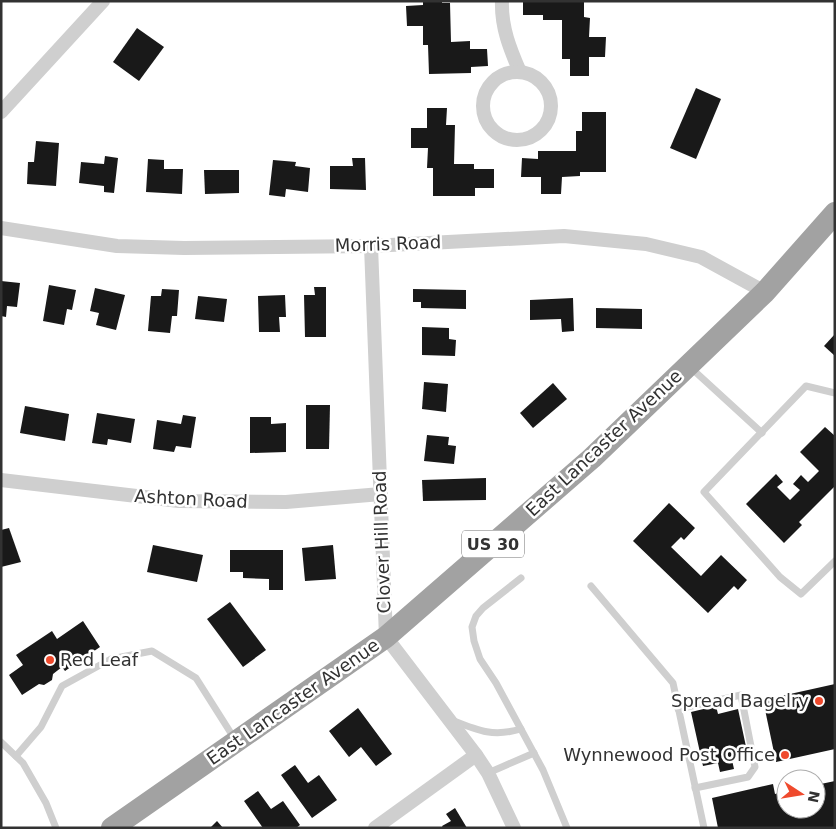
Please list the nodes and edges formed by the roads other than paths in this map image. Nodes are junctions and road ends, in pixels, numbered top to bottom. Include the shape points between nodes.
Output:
1 (103, 1) edge
2 (502, 1) edge
3 (520, 72) junction
4 (1, 112) edge
5 (833, 219) edge
6 (1, 228) edge
7 (371, 246) junction
8 (765, 292) junction
9 (688, 365) junction
10 (835, 393) edge
11 (762, 433) junction
12 (1, 480) edge
13 (381, 494) junction
14 (835, 561) edge
15 (521, 578) dead end
16 (590, 586) dead end
17 (386, 638) junction
18 (678, 709) junction
19 (449, 720) junction
20 (521, 729) junction
21 (236, 741) junction
22 (1, 742) edge
23 (534, 753) junction
24 (476, 755) junction
25 (16, 756) junction
26 (488, 773) junction
27 (695, 788) junction
28 (56, 828) edge
29 (112, 828) edge
30 (375, 828) edge
31 (514, 828) edge
32 (567, 828) edge
33 (704, 828) edge

1 - 4 street
2 - 3 street via 501,17
3 - 3 street via 498,78 484,98 484,116 492,129 508,139 536,135 550,117 552,105 544,84
5 - 8 highway, East Lancaster Avenue / US 30
6 - 7 street, Morris Road via 117,246
7 - 8 street, Morris Road via 564,236 646,244 701,257
7 - 13 street, Clover Hill Road
8 - 9 highway, East Lancaster Avenue / US 30
9 - 11 lane
9 - 17 highway, East Lancaster Avenue / US 30 via 592,458
10 - 11 lane via 806,386
11 - 14 lane via 704,492 780,577 800,594
12 - 13 street, Ashton Road via 179,501 286,502
13 - 17 street, Clover Hill Road
15 - 20 lane via 482,608 472,627 480,659
16 - 18 lane via 673,683
17 - 19 street, Clover Hill Road
17 - 21 highway, East Lancaster Avenue / US 30
18 - 27 lane
18 - 27 lane via 741,695 755,767 748,777
19 - 20 lane via 490,733
19 - 24 street, Clover Hill Road
20 - 23 lane
21 - 25 lane via 196,678 152,651 111,659 62,686 41,727
21 - 29 highway, East Lancaster Avenue / US 30
22 - 25 lane
23 - 26 lane
23 - 32 lane
24 - 26 street, Clover Hill Road
24 - 30 street
25 - 28 lane via 46,803
26 - 31 street, Clover Hill Road
27 - 33 lane

